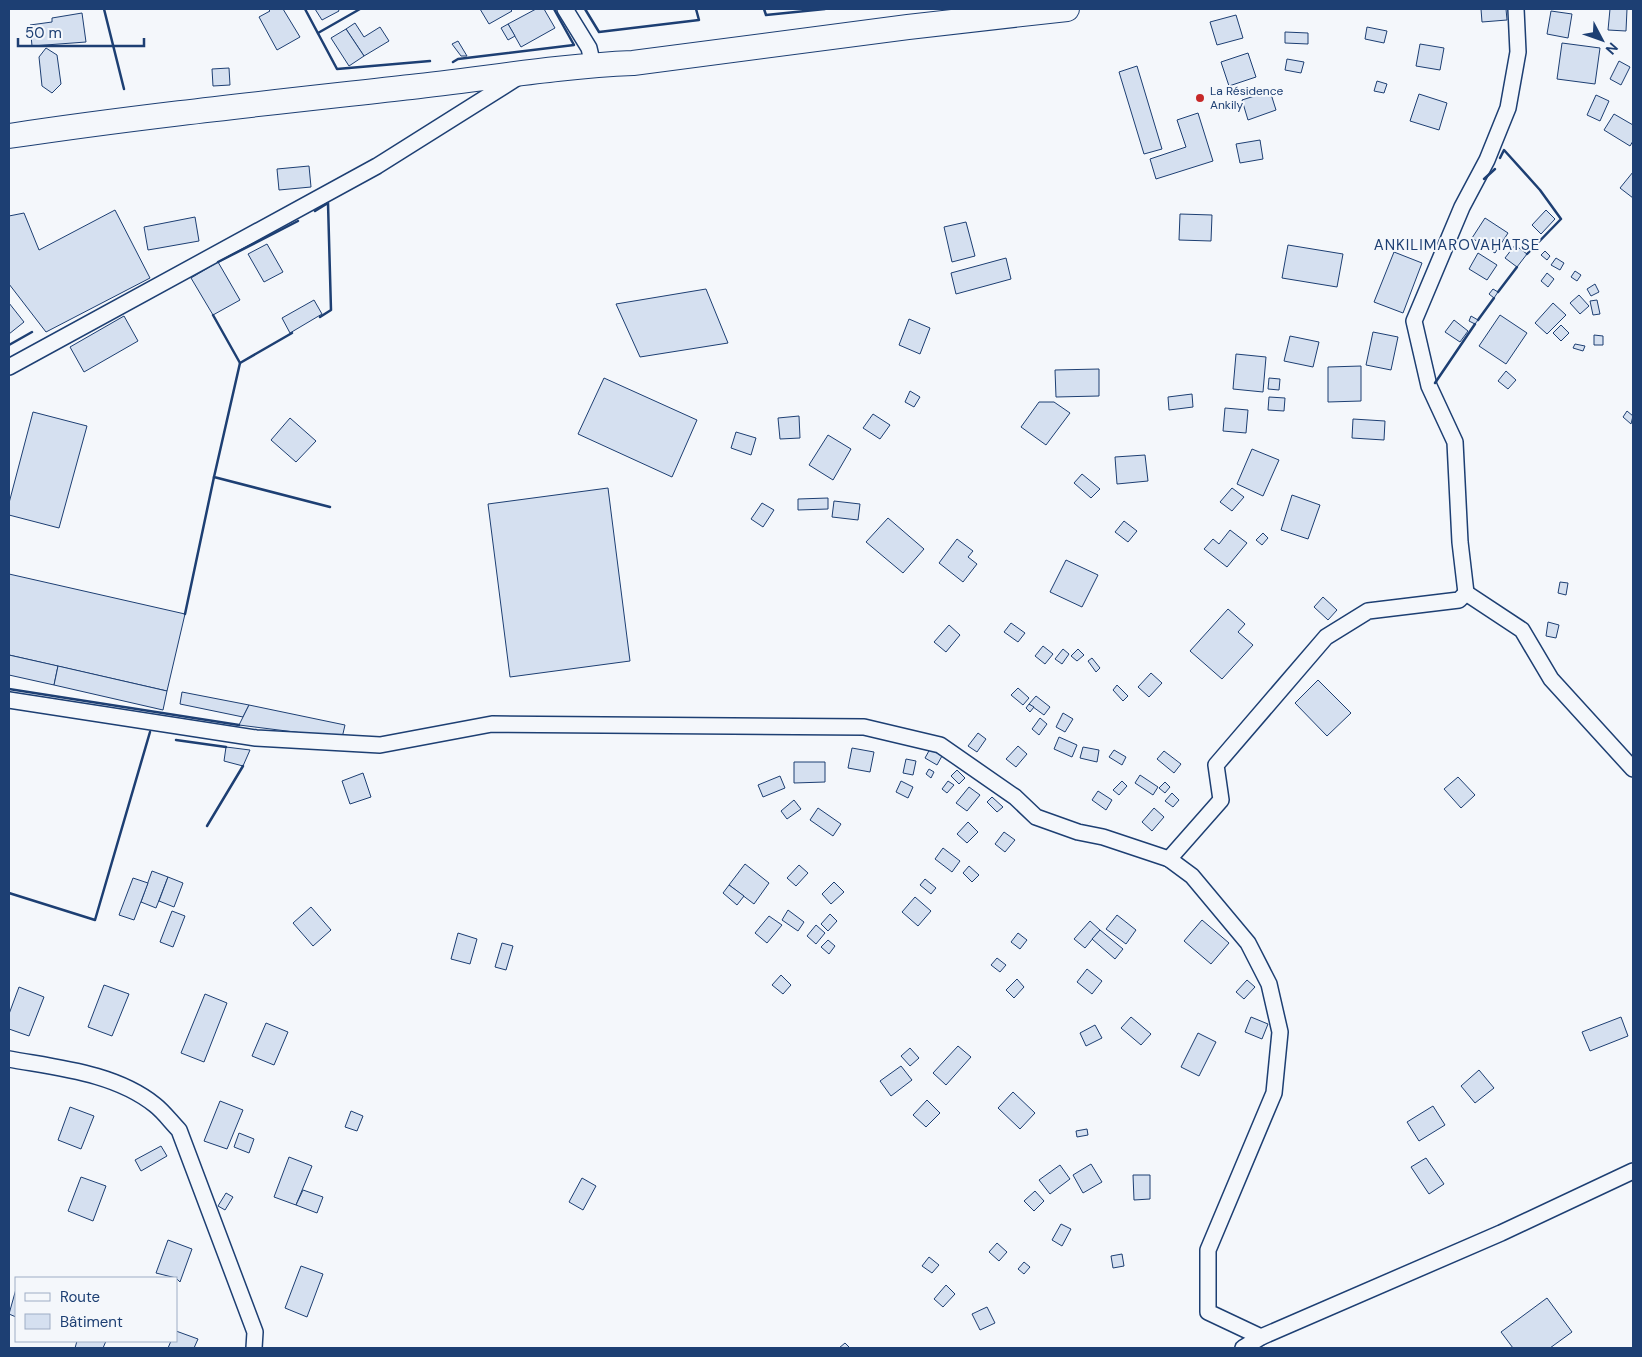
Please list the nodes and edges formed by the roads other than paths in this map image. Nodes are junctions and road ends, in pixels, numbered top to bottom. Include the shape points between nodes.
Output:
1 (564, 9) edge
2 (1067, 9) edge
3 (1516, 9) edge
4 (593, 65) junction
5 (523, 75) junction
6 (9, 136) edge
7 (9, 367) edge
8 (1466, 593) junction
9 (9, 700) edge
10 (1633, 769) edge
11 (1169, 859) junction
12 (9, 1059) edge
13 (1633, 1171) edge
14 (1261, 1337) junction
15 (254, 1348) edge
16 (1244, 1348) edge

1 - 4 street via 589,48
2 - 4 main road via 633,63
3 - 8 street via 1518,52 1508,108 1414,321 1429,386 1455,442
4 - 5 main road
5 - 6 main road via 116,120
5 - 7 street via 377,166
8 - 10 street via 1522,630 1551,679
8 - 11 street via 1459,600 1368,611 1326,638 1216,765 1221,800
9 - 11 street via 256,738 380,745 492,724 864,726 940,745 1015,797 1036,817
11 - 14 street via 1192,876 1248,944 1269,984 1280,1032 1274,1093 1208,1250 1208,1312
12 - 15 street via 79,1071 133,1090 156,1106 179,1130 255,1332
13 - 14 street via 1501,1233
14 - 16 street

